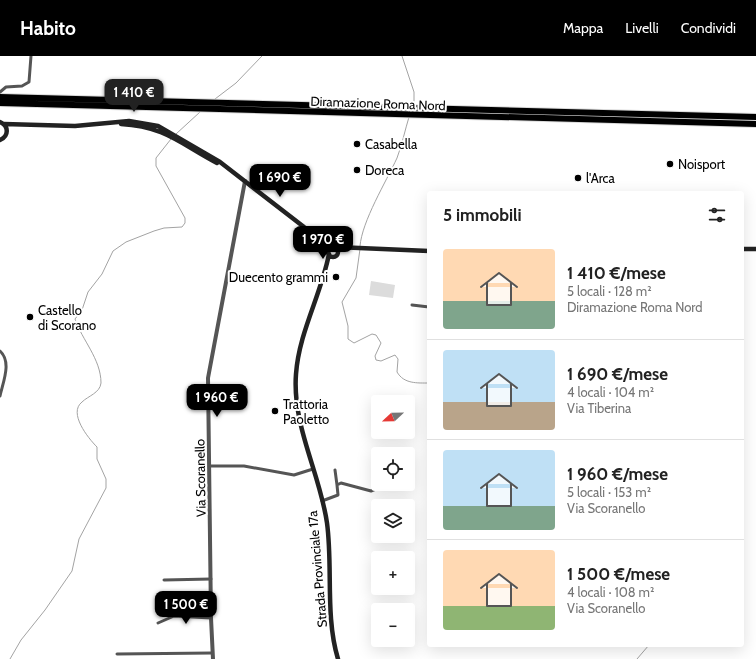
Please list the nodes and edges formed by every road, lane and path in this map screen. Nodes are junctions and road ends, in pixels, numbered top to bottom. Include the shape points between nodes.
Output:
1 (31, 56) edge
2 (0, 92) edge
3 (3, 100) edge
4 (405, 111) junction
5 (417, 112) junction
6 (756, 117) edge
7 (1, 122) edge
8 (756, 124) edge
9 (20, 125) junction
10 (7, 134) junction
11 (0, 140) edge
12 (245, 181) junction
13 (320, 239) junction
14 (334, 247) junction
15 (351, 249) junction
16 (744, 249) edge
17 (756, 249) edge
18 (427, 251) edge
19 (328, 253) junction
20 (335, 256) junction
21 (326, 268) junction
22 (412, 305) dead end
23 (427, 307) edge
24 (0, 351) edge
25 (0, 396) edge
26 (210, 466) junction
27 (313, 468) junction
28 (335, 470) dead end
29 (337, 484) junction
30 (371, 491) edge
31 (322, 501) junction
32 (211, 579) junction
33 (164, 580) dead end
34 (211, 618) junction
35 (158, 623) dead end
36 (212, 652) junction
37 (117, 654) dead end
38 (213, 659) edge
39 (338, 659) edge

1 - 2 street via 29,82 22,86 6,87
3 - 4 highway, Diramazione Roma Nord via 223,103
3 - 4 highway, Diramazione Roma Nord via 196,109
4 - 5 highway, Diramazione Roma Nord
5 - 6 highway, Diramazione Roma Nord
5 - 8 highway, Diramazione Roma Nord
7 - 9 main road
7 - 10 main road via 7,129
9 - 10 main road via 12,128
9 - 12 main road via 137,126 153,129 179,139
10 - 11 main road
12 - 13 main road
12 - 26 street, Via Scoranello via 208,371
13 - 14 main road
13 - 19 main road
14 - 15 main road
14 - 19 main road
14 - 20 main road via 338,252
15 - 18 main road
15 - 20 main road
16 - 17 main road
19 - 20 main road
19 - 21 main road
20 - 21 main road
21 - 27 main road, Strada Provinciale 17a via 303,337 296,378 298,413
22 - 23 street
24 - 25 street via 7,363
26 - 27 street via 244,466 294,475
26 - 32 street, Via Scoranello
27 - 31 main road, Strada Provinciale 17a
28 - 29 street
29 - 30 street via 345,483
29 - 31 street via 338,494
31 - 39 main road, Strada Provinciale 17a via 327,531 333,635
32 - 33 street
32 - 34 street, Via Scoranello
34 - 35 street via 174,616
34 - 36 street, Via Scoranello
36 - 37 street
36 - 38 street, Via Scoranello

